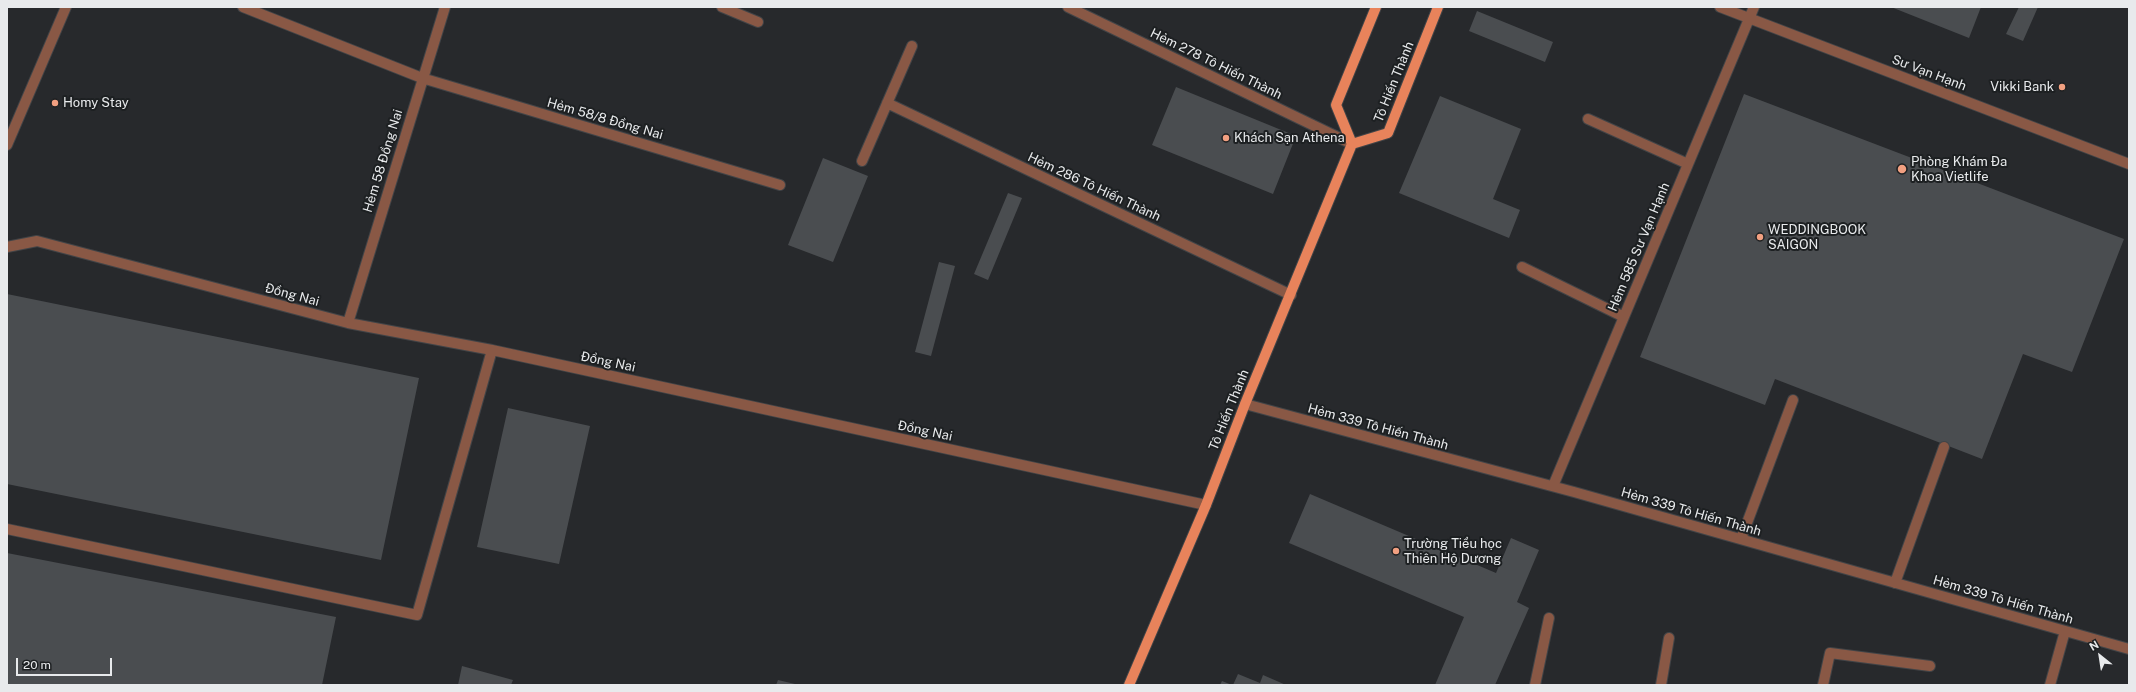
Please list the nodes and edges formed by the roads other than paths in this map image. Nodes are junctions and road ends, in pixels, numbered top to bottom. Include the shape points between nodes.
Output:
1 (66, 7) edge
2 (243, 7) edge
3 (445, 7) edge
4 (722, 7) edge
5 (1068, 7) edge
6 (1376, 7) edge
7 (1438, 7) edge
8 (1720, 7) edge
9 (1754, 7) edge
10 (1749, 18) junction
11 (758, 22) dead end
12 (912, 46) dead end
13 (422, 78) junction
14 (887, 103) junction
15 (1588, 119) dead end
16 (1352, 144) junction
17 (7, 145) edge
18 (862, 161) dead end
19 (1688, 164) junction
20 (2129, 164) edge
21 (780, 184) dead end
22 (7, 247) edge
23 (1522, 267) dead end
24 (1291, 295) junction
25 (1624, 317) junction
26 (348, 323) junction
27 (492, 350) junction
28 (1793, 400) dead end
29 (1245, 404) junction
30 (1944, 447) dead end
31 (1553, 486) junction
32 (1206, 505) junction
33 (7, 529) edge
34 (1741, 539) junction
35 (1895, 583) junction
36 (1548, 618) dead end
37 (2064, 631) junction
38 (1670, 638) dead end
39 (2129, 649) edge
40 (1930, 666) dead end
41 (1129, 685) edge
42 (1535, 685) edge
43 (1661, 685) edge
44 (1823, 685) edge
45 (2050, 685) edge

1 - 17 street
2 - 13 street, Hẻm 58/8 Đồng Nai
3 - 13 street, Hẻm 58 Đồng Nai
4 - 11 street
5 - 16 street, Hẻm 278 Tô Hiến Thành
6 - 16 main road via 1336,105
7 - 16 main road, Tô Hiến Thành via 1388,133
8 - 10 street, Sư Vạn Hạnh
9 - 10 street, Hẻm 585 Sư Vạn Hạnh
10 - 19 street, Hẻm 585 Sư Vạn Hạnh
10 - 20 street, Sư Vạn Hạnh
12 - 14 street
13 - 21 street, Hẻm 58/8 Đồng Nai
13 - 26 street, Hẻm 58 Đồng Nai
14 - 18 street
14 - 24 street, Hẻm 286 Tô Hiến Thành
15 - 19 street
16 - 24 main road, Tô Hiến Thành
19 - 25 street, Hẻm 585 Sư Vạn Hạnh
22 - 26 street, Đồng Nai via 37,241
23 - 25 street
24 - 29 main road, Tô Hiến Thành
25 - 31 street, Hẻm 585 Sư Vạn Hạnh
26 - 27 street, Đồng Nai
27 - 32 street, Đồng Nai
27 - 33 street via 417,615
28 - 34 street
29 - 31 street, Hẻm 339 Tô Hiến Thành
29 - 32 main road, Tô Hiến Thành
30 - 35 street
31 - 34 street, Hẻm 339 Tô Hiến Thành
32 - 41 main road, Tô Hiến Thành
34 - 35 street, Hẻm 339 Tô Hiến Thành
35 - 37 street, Hẻm 339 Tô Hiến Thành
36 - 42 street
37 - 39 street, Hẻm 339 Tô Hiến Thành
37 - 45 street
38 - 43 street
40 - 44 street via 1830,653

